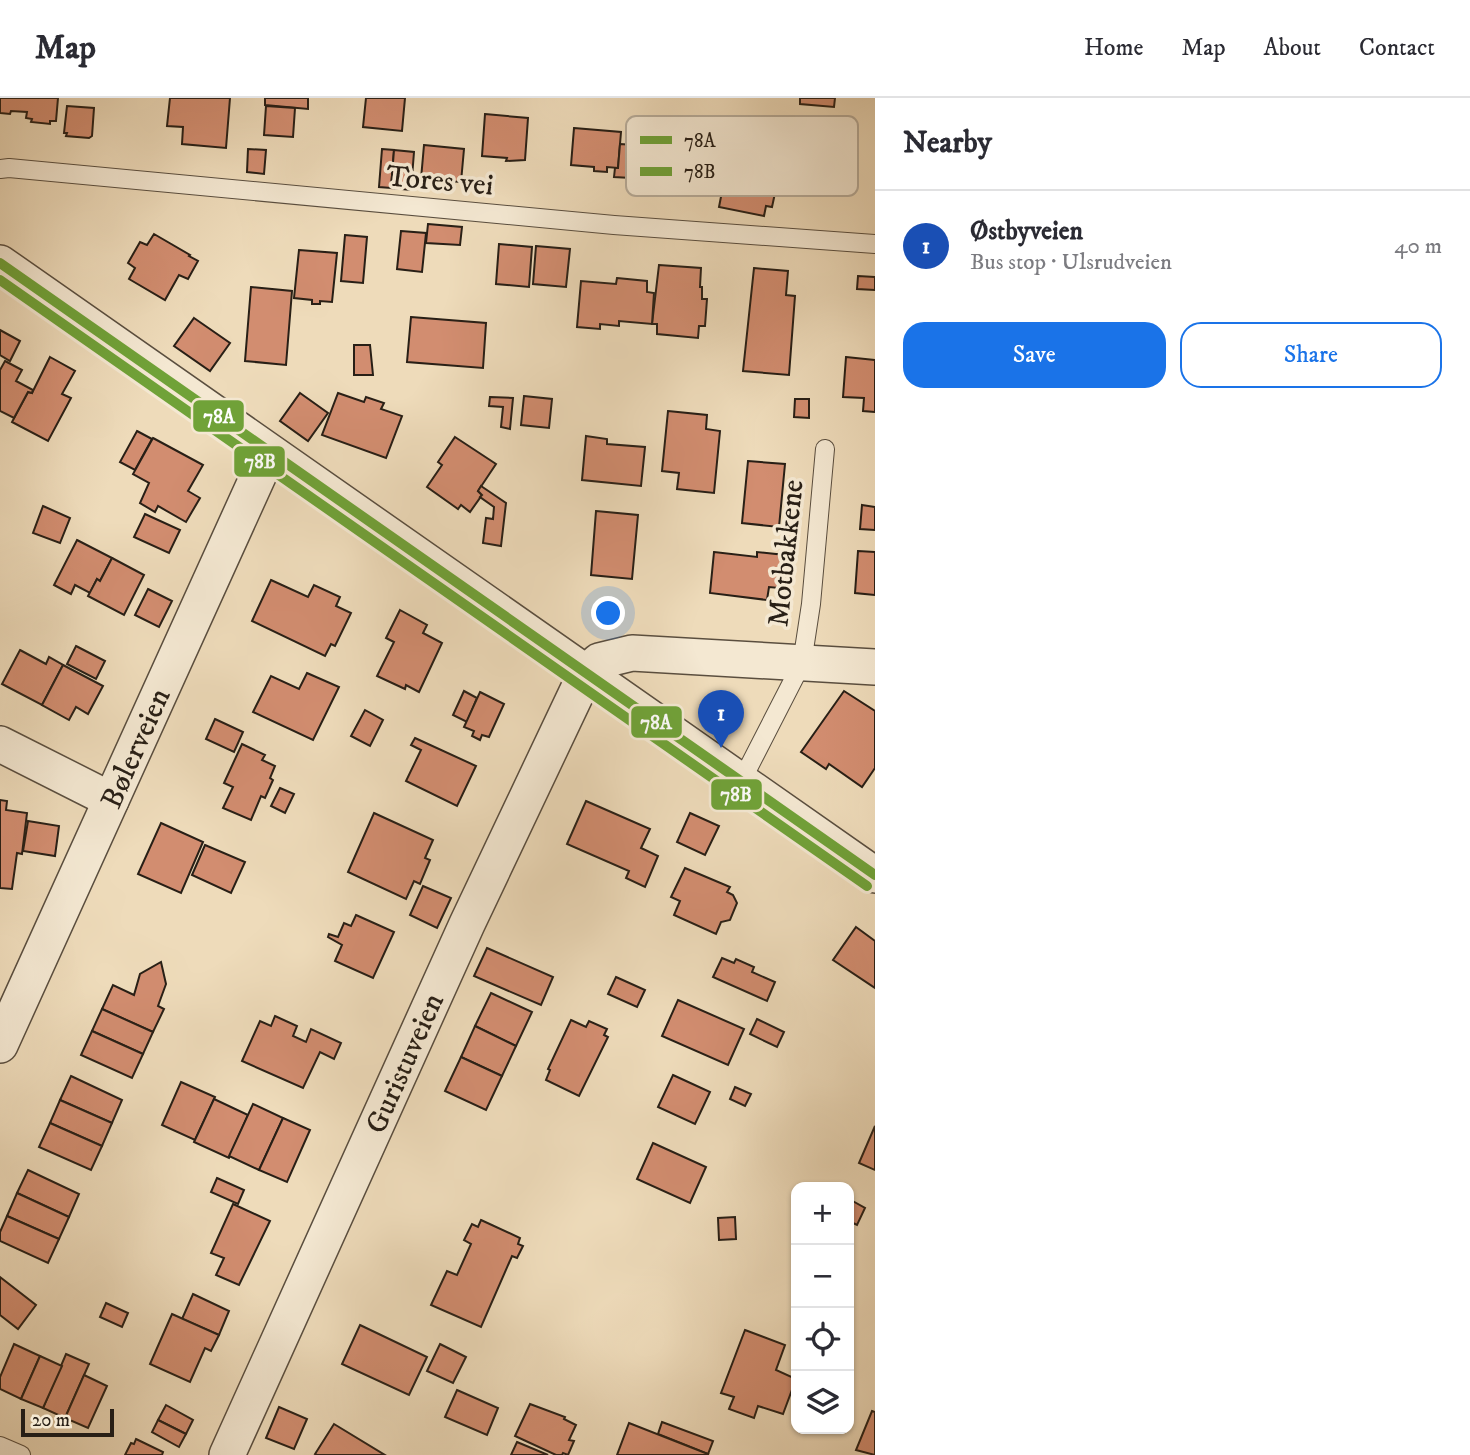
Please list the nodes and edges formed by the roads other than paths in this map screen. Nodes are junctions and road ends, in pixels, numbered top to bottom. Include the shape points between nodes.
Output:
1 (0, 169) edge
2 (875, 244) edge
3 (0, 263) edge
4 (825, 449) dead end
5 (270, 452) junction
6 (802, 663) junction
7 (875, 667) edge
8 (586, 673) junction
9 (0, 744) edge
10 (741, 782) junction
11 (111, 800) junction
12 (875, 875) edge
13 (0, 1045) edge
14 (0, 1446) edge
15 (21, 1455) edge
16 (227, 1455) edge

1 - 2 lane, Tores vei
3 - 5 street
4 - 6 lane, Motbakkene
5 - 8 street
5 - 11 street, Bølerveien
6 - 7 street
6 - 8 street via 632,653 599,662
6 - 10 lane, Motbakkene
8 - 10 street
8 - 16 street, Guristuveien
9 - 11 street
10 - 12 street
11 - 13 street, Bølerveien
14 - 15 lane

